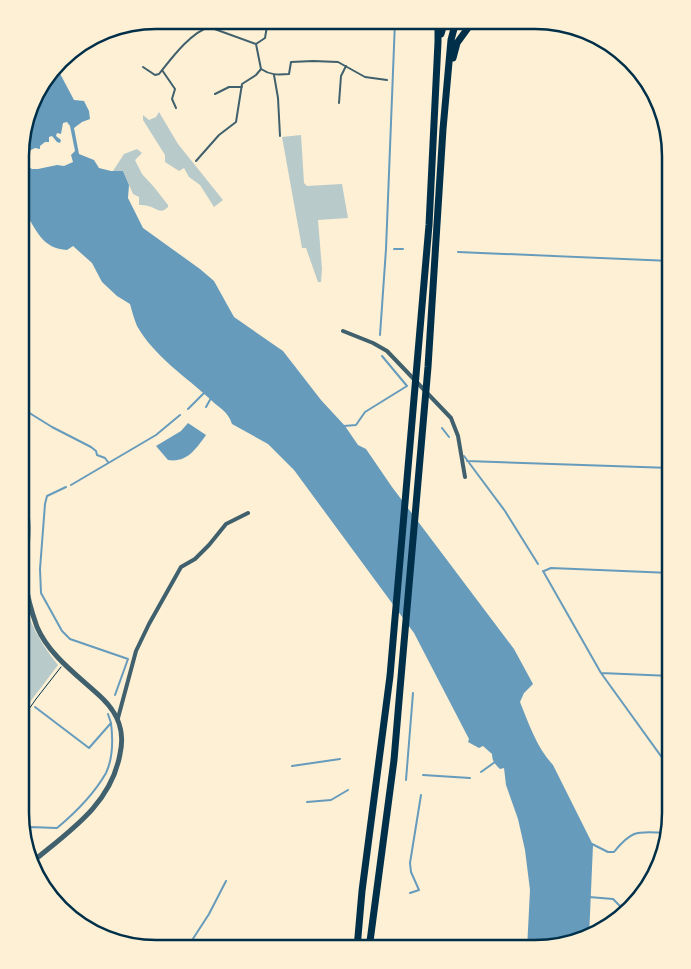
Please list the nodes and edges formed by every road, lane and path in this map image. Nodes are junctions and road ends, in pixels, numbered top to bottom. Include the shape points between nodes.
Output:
1 (206, 29) edge
2 (215, 29) edge
3 (266, 29) edge
4 (438, 29) edge
5 (442, 29) edge
6 (454, 29) edge
7 (467, 29) edge
8 (438, 42) junction
9 (256, 44) junction
10 (346, 66) junction
11 (143, 67) dead end
12 (261, 69) junction
13 (162, 70) junction
14 (274, 75) junction
15 (448, 75) junction
16 (387, 80) dead end
17 (242, 87) junction
18 (215, 94) dead end
19 (339, 103) dead end
20 (176, 108) dead end
21 (280, 136) dead end
22 (196, 161) dead end
23 (343, 331) dead end
24 (465, 476) dead end
25 (248, 513) dead end
26 (29, 598) edge
27 (65, 663) junction
28 (29, 709) edge
29 (118, 718) junction
30 (37, 859) edge
31 (362, 891) junction
32 (353, 940) edge
33 (358, 940) edge
34 (371, 940) edge

1 - 13 lane via 180,48
2 - 9 lane
3 - 9 lane via 265,38
4 - 8 highway
5 - 8 highway
6 - 15 highway
7 - 15 highway via 457,43
8 - 31 highway via 429,225 390,676
9 - 12 lane
10 - 14 lane via 338,62 291,62 289,74
10 - 16 lane via 365,78
10 - 19 lane
11 - 13 lane via 155,75
12 - 14 lane
12 - 17 lane
13 - 20 lane via 175,89 172,99
14 - 21 lane
15 - 34 highway via 428,367 394,760
17 - 18 lane via 230,87
17 - 22 lane via 236,122
23 - 24 street via 387,351 451,418 458,436
25 - 29 street via 226,524 209,545 182,567 136,651
26 - 27 street via 41,634
27 - 28 path
27 - 29 street
29 - 30 street via 122,744 112,782 85,818
31 - 32 highway
31 - 33 highway

